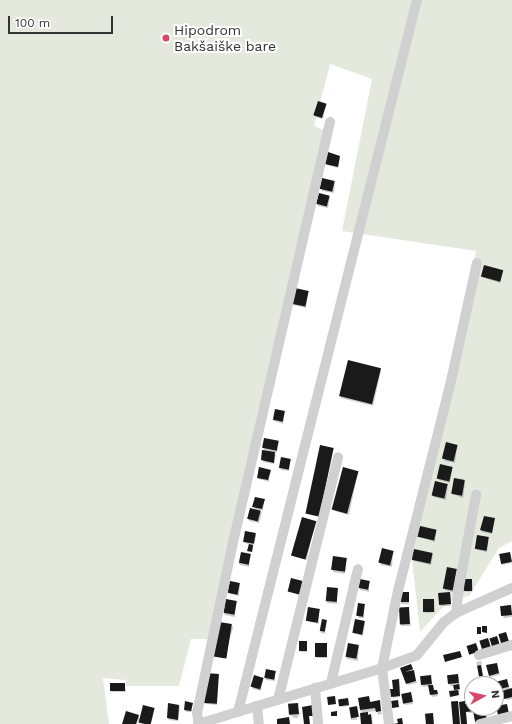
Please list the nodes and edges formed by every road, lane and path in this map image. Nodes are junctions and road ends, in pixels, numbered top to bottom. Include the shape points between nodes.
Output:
1 (417, 0) edge
2 (330, 122) dead end
3 (477, 263) dead end
4 (338, 457) dead end
5 (476, 496) dead end
6 (358, 569) dead end
7 (512, 588) edge
8 (456, 613) junction
9 (512, 645) edge
10 (479, 656) dead end
11 (382, 668) junction
12 (331, 683) junction
13 (315, 688) junction
14 (278, 700) junction
15 (257, 706) junction
16 (238, 712) junction
17 (512, 716) edge
18 (228, 720) edge
19 (199, 724) edge
20 (260, 724) edge
21 (318, 724) edge
22 (389, 724) edge
23 (480, 724) edge

1 - 16 street
2 - 19 street via 234,538 197,713
3 - 11 street via 449,390 398,591
4 - 14 street
5 - 8 street
6 - 12 street
7 - 8 street
8 - 11 street via 444,622 417,655
9 - 10 street
11 - 12 street
11 - 22 street
12 - 13 street
13 - 14 street
13 - 21 street
14 - 15 street
15 - 16 street
15 - 20 street
16 - 18 street
17 - 23 street
18 - 19 street

